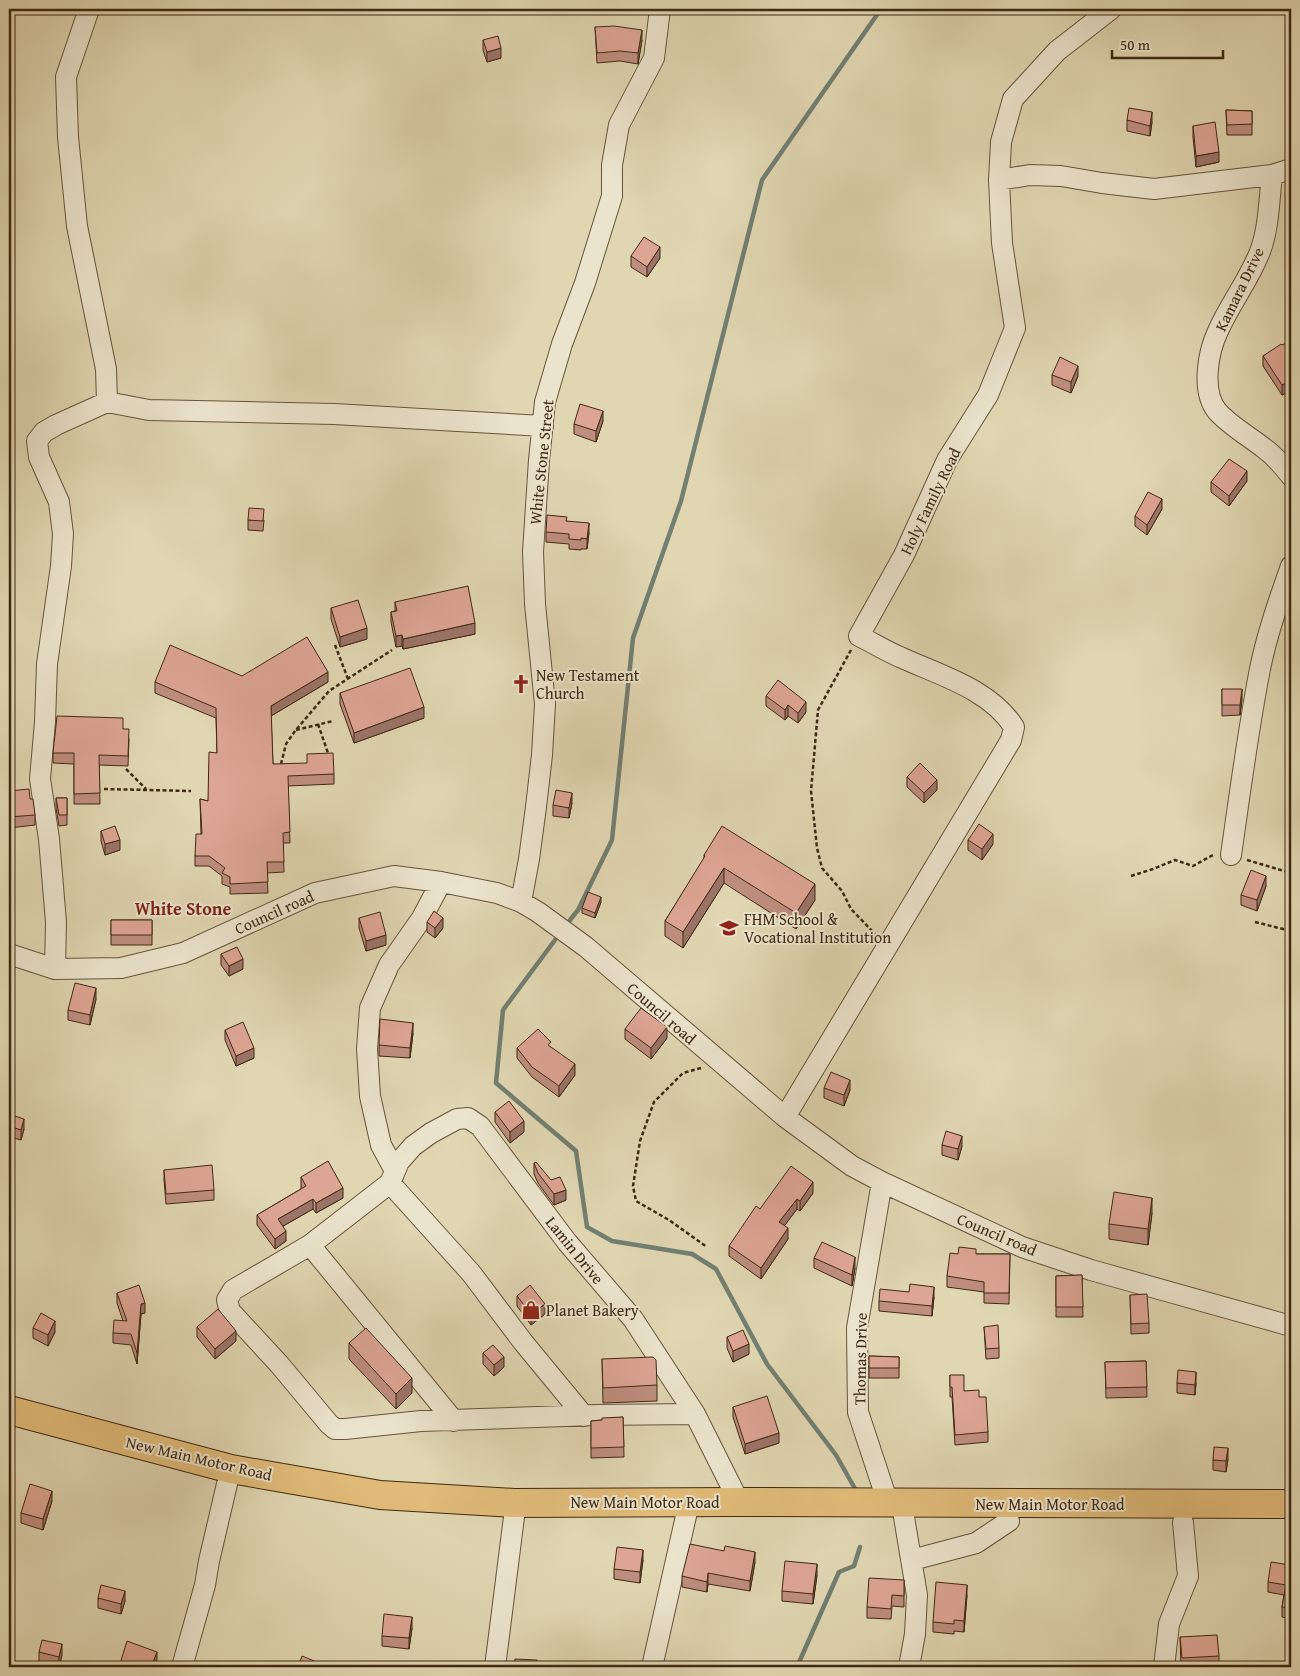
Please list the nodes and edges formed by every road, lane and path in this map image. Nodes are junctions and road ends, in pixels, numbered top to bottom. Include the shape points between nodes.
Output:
1 (89, 9) edge
2 (660, 9) edge
3 (1111, 9) edge
4 (1291, 169) edge
5 (1272, 175) junction
6 (999, 180) junction
7 (107, 402) junction
8 (543, 426) junction
9 (1291, 476) edge
10 (1291, 566) edge
11 (859, 636) junction
12 (335, 645) dead end
13 (392, 650) dead end
14 (348, 679) junction
15 (333, 721) dead end
16 (318, 724) junction
17 (295, 731) junction
18 (329, 758) edge
19 (281, 764) edge
20 (126, 769) dead end
21 (104, 789) dead end
22 (147, 790) junction
23 (191, 791) dead end
24 (1231, 855) junction
25 (1291, 873) edge
26 (1131, 876) dead end
27 (440, 882) junction
28 (521, 902) junction
29 (1255, 922) dead end
30 (1291, 931) edge
31 (888, 947) junction
32 (9, 954) edge
33 (55, 969) junction
34 (720, 1063) junction
35 (785, 1117) junction
36 (392, 1177) junction
37 (882, 1182) junction
38 (310, 1245) junction
39 (707, 1246) dead end
40 (1291, 1326) edge
41 (9, 1410) edge
42 (695, 1414) junction
43 (584, 1416) junction
44 (454, 1421) junction
45 (9, 1425) edge
46 (228, 1484) junction
47 (739, 1502) junction
48 (1291, 1504) edge
49 (896, 1510) junction
50 (686, 1516) junction
51 (514, 1517) junction
52 (1009, 1521) junction
53 (1183, 1522) junction
54 (1291, 1522) edge
55 (912, 1560) junction
56 (182, 1667) edge
57 (495, 1667) edge
58 (652, 1667) edge
59 (909, 1667) edge
60 (1164, 1667) edge

1 - 7 street via 66,77 67,127 77,226 106,369
2 - 8 street, White Stone Street via 654,58 619,125 612,166 612,196 562,344 545,402
3 - 6 street, Holy Family Road via 1058,51 1013,98 1001,142
4 - 5 street
5 - 6 street via 1154,189 1061,176 1030,175
5 - 9 street, Kamara Drive via 1260,252 1217,332 1207,382 1210,400 1218,411 1266,450
6 - 11 street, Holy Family Road via 1002,243 1015,328 988,395 947,460 904,555
7 - 8 street via 149,410 334,414
7 - 33 street via 56,425 37,441 39,457 59,502 63,534 47,664 40,779 56,922
8 - 28 street, White Stone Street via 533,552 545,704 539,781
10 - 24 street via 1260,668
11 - 31 path via 818,710 811,791 822,868 842,891 851,909
11 - 31 street via 988,700 1014,726 1011,740
12 - 14 path
13 - 14 path
14 - 17 path via 329,691
15 - 16 path
16 - 17 path
16 - 18 path
17 - 19 path via 286,744
20 - 22 path
21 - 22 path
22 - 23 path
24 - 25 path
24 - 26 path via 1221,852 1192,866 1176,860
27 - 28 street, Council road via 497,893
27 - 33 street, Council road via 394,876 315,893 183,953 121,968
27 - 36 street via 422,918 389,965 370,1008 367,1048 370,1096
28 - 34 street, Council road via 586,947
29 - 30 path
31 - 35 street
32 - 33 street, Council road
34 - 35 street, Council road
34 - 39 path via 683,1072 654,1102 640,1141 633,1186 636,1201
35 - 37 street, Council road via 852,1166
36 - 38 street
36 - 42 street, Lamin Drive via 399,1162 413,1146 431,1133 457,1119 468,1118 480,1126 567,1242 633,1319
36 - 43 street
37 - 40 street, Council road via 1022,1247 1091,1270
37 - 49 street, Thomas Drive via 857,1328 858,1412
38 - 44 street
38 - 44 street via 233,1290 227,1300 230,1311 335,1429
41 - 47 highway, New Main Motor Road via 231,1469 380,1495 514,1503
42 - 43 street
42 - 47 street, Lamin Drive
43 - 44 street
45 - 46 highway, New Main Motor Road
46 - 51 highway, New Main Motor Road via 380,1510
46 - 56 street
47 - 49 highway, New Main Motor Road
48 - 49 highway, New Main Motor Road
49 - 50 highway, New Main Motor Road
49 - 52 highway, New Main Motor Road
49 - 55 street, Thomas Drive
50 - 51 highway, New Main Motor Road
50 - 58 street
51 - 57 street
52 - 53 highway, New Main Motor Road
52 - 55 street via 976,1543
53 - 54 highway, New Main Motor Road
53 - 60 street via 1188,1576 1169,1624
55 - 59 street, Thomas Drive via 916,1595 915,1634

